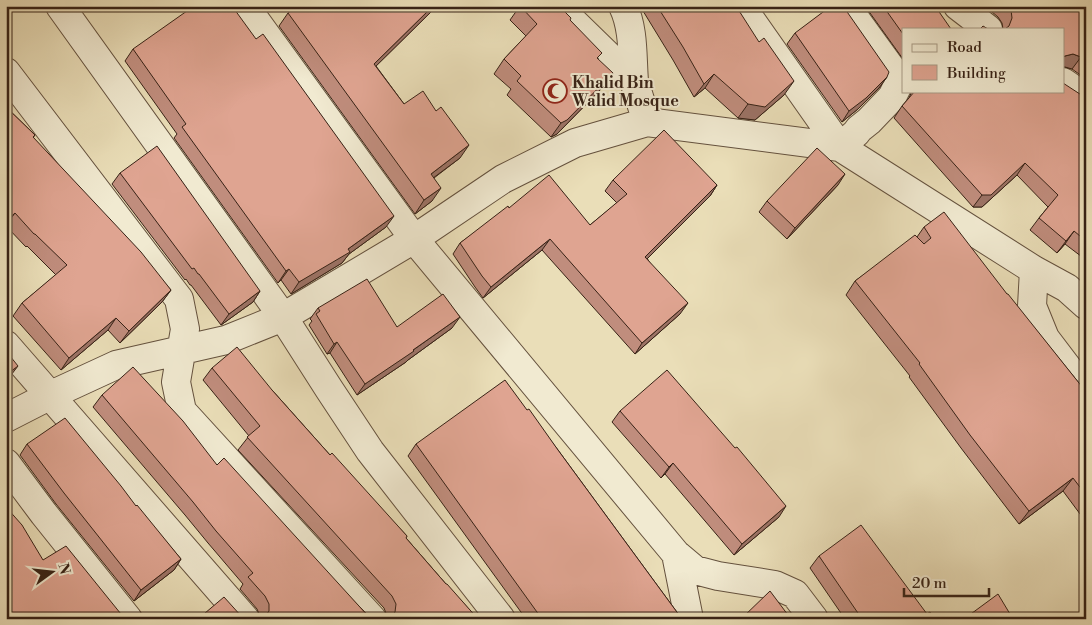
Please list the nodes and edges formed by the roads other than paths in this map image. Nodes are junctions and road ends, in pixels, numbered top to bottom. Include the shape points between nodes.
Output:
1 (60, 6) edge
2 (245, 6) edge
3 (557, 6) edge
4 (623, 6) edge
5 (741, 6) edge
6 (846, 6) edge
7 (958, 6) edge
8 (987, 28) edge
9 (6, 72) edge
10 (634, 80) junction
11 (1064, 83) edge
12 (1086, 98) edge
13 (647, 122) junction
14 (840, 148) junction
15 (414, 239) junction
16 (1034, 270) junction
17 (1086, 304) edge
18 (284, 317) junction
19 (6, 345) edge
20 (182, 350) junction
21 (1086, 392) edge
22 (51, 395) junction
23 (6, 418) edge
24 (6, 463) edge
25 (676, 554) junction
26 (128, 619) edge
27 (245, 619) edge
28 (372, 619) edge
29 (502, 619) edge
30 (688, 619) edge
31 (814, 619) edge

1 - 18 street
2 - 15 street
3 - 10 street
4 - 10 street via 632,39
5 - 14 street
6 - 14 street via 899,83 892,97
7 - 8 street
9 - 20 street via 178,299 185,329
10 - 13 street
11 - 12 street
13 - 14 street
13 - 15 street via 576,143 503,179
14 - 16 street
15 - 18 street
15 - 25 street
16 - 17 street via 1067,288
16 - 21 street via 1032,306 1044,338
18 - 20 street via 226,340
18 - 29 street via 370,451
19 - 22 street
20 - 22 street via 116,365
20 - 28 street via 176,382 182,411
22 - 23 street
22 - 27 street
24 - 26 street
25 - 30 street
25 - 31 street via 695,570 774,585 795,594

